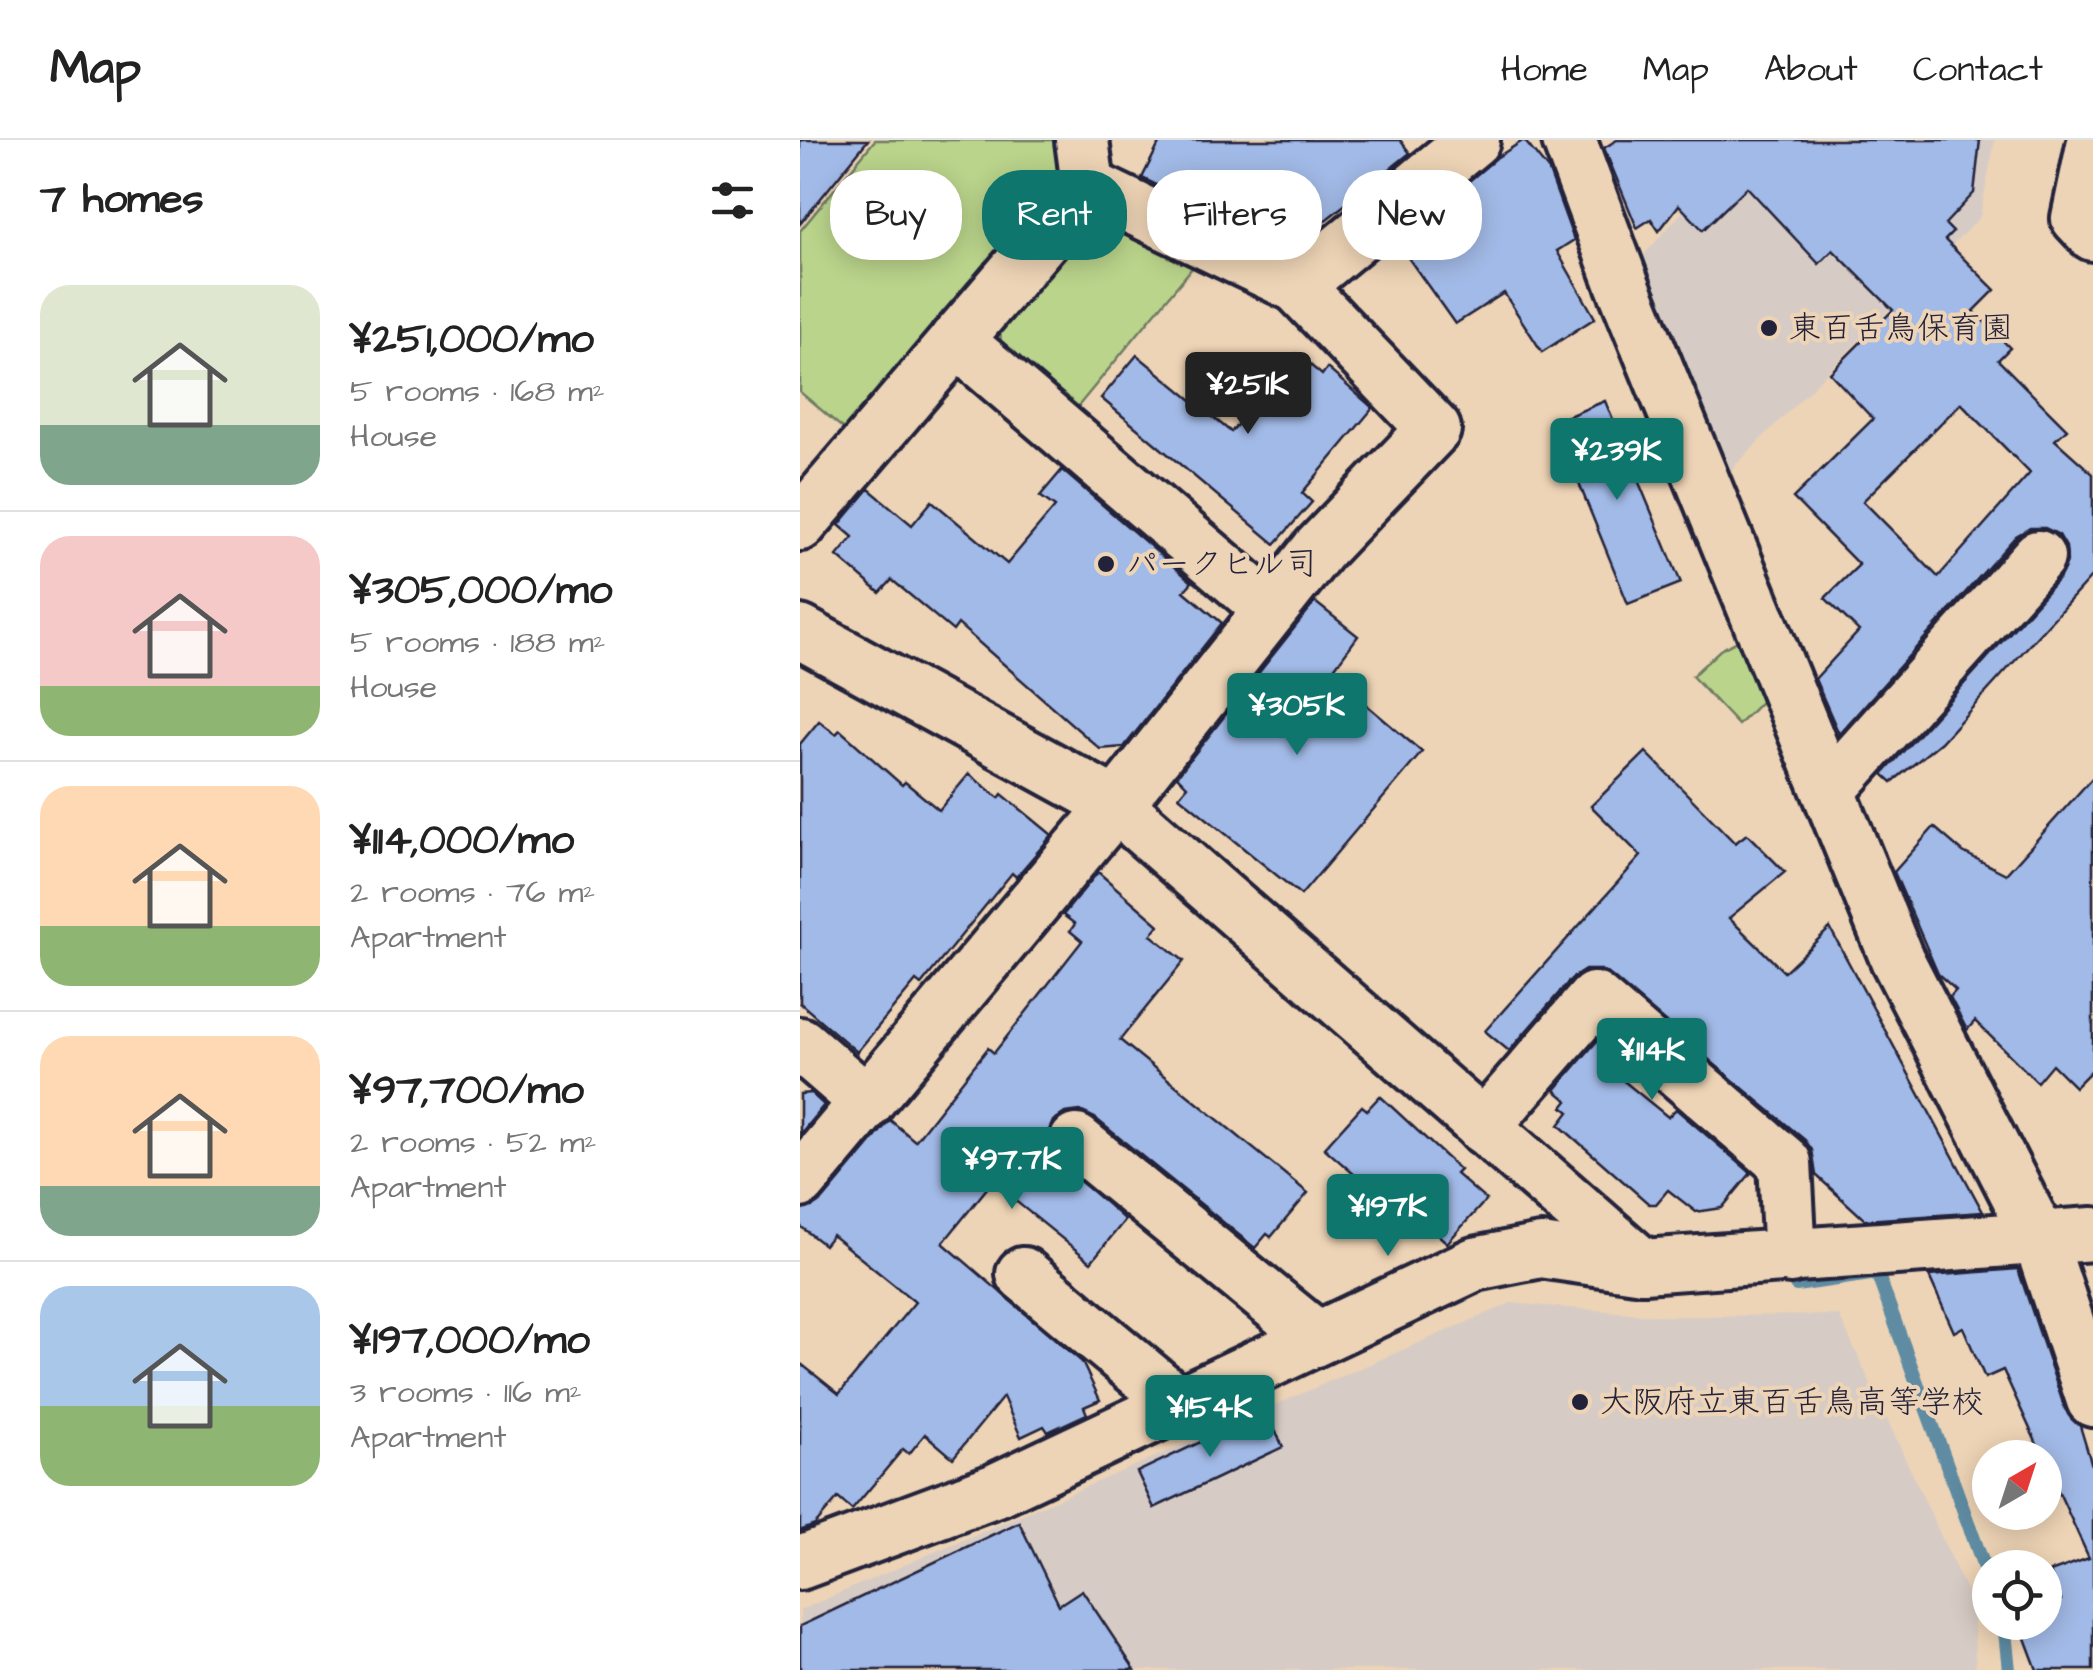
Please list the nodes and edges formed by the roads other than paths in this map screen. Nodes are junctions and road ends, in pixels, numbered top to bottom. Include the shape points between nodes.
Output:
1 (1473, 140) edge
2 (1569, 140) edge
3 (2093, 146) edge
4 (1085, 163) edge
5 (2093, 234) edge
6 (1297, 286) junction
7 (956, 340) junction
8 (800, 524) edge
9 (2009, 569) dead end
10 (1270, 609) junction
11 (800, 632) edge
12 (1829, 790) junction
13 (1116, 805) junction
14 (800, 1044) edge
15 (867, 1102) junction
16 (1483, 1127) junction
17 (1076, 1141) dead end
18 (800, 1180) edge
19 (2075, 1229) edge
20 (1790, 1257) junction
21 (1643, 1266) junction
22 (1023, 1274) dead end
23 (1317, 1338) junction
24 (2093, 1400) edge
25 (1179, 1404) junction
26 (800, 1564) edge

1 - 6 street
2 - 12 street
3 - 5 street via 2078,218
4 - 6 street
4 - 7 street
6 - 10 street via 1434,429
7 - 8 street
7 - 10 street
9 - 12 street
10 - 13 street
11 - 13 street
12 - 19 street via 1897,959
13 - 15 street
13 - 16 street
14 - 15 street
15 - 18 street
16 - 20 street via 1594,999 1785,1162
16 - 21 street
17 - 23 street
19 - 20 street
19 - 24 street
20 - 21 street
21 - 23 street via 1541,1252 1475,1264
22 - 25 street
23 - 25 street
25 - 26 street via 996,1490

